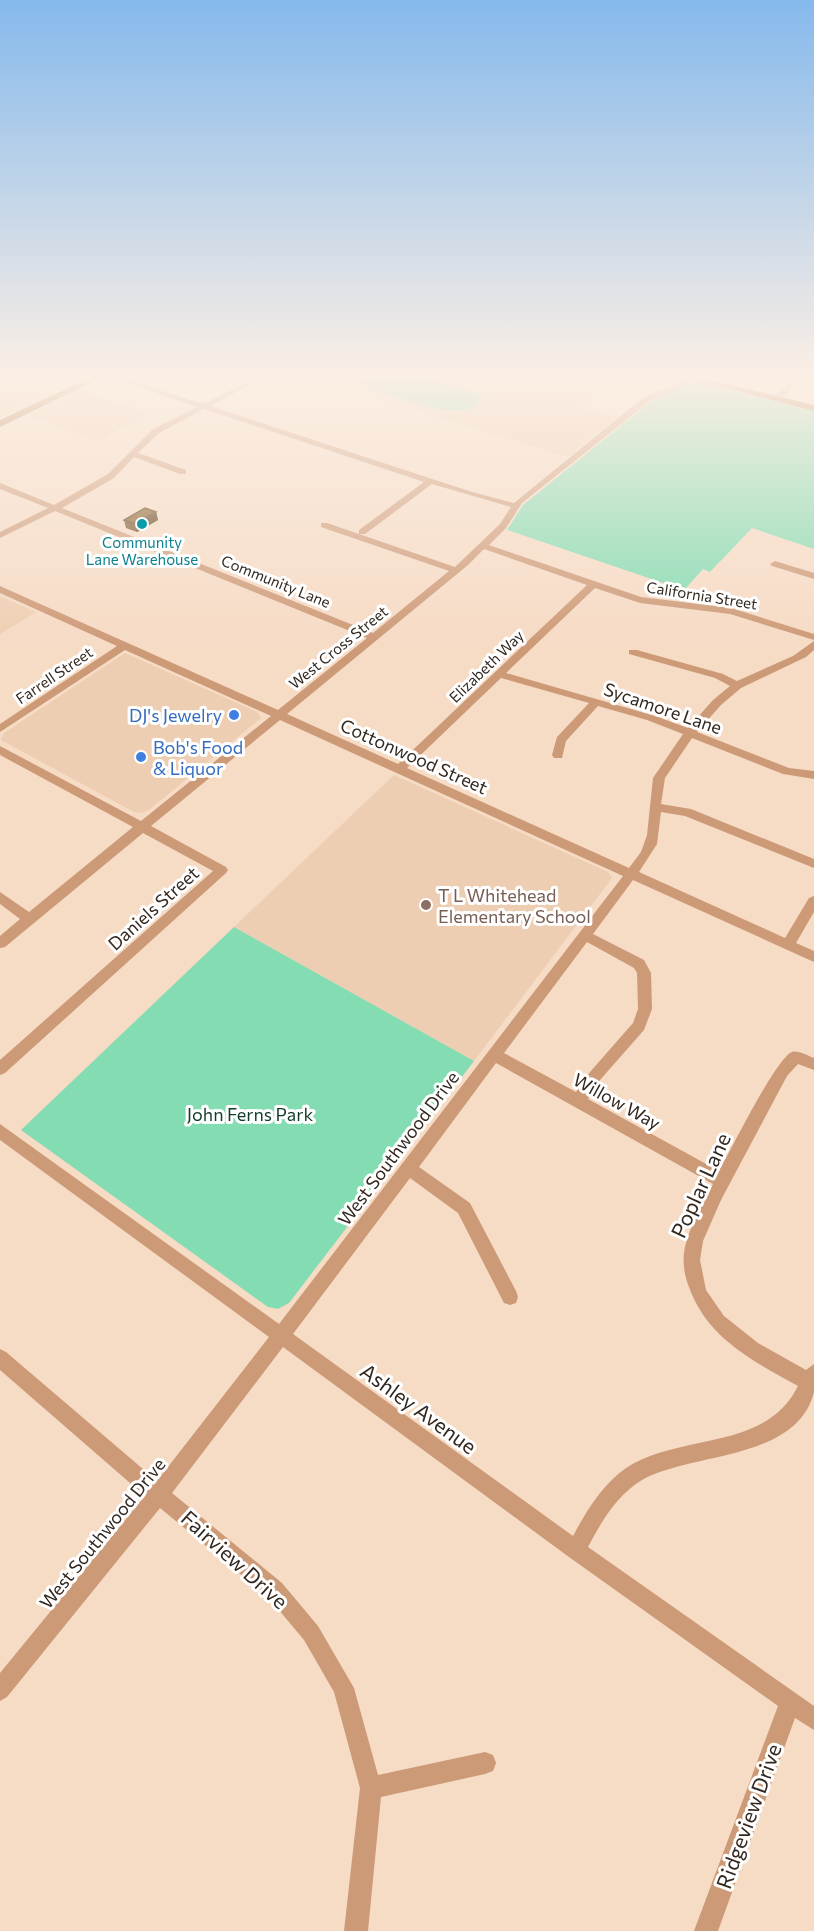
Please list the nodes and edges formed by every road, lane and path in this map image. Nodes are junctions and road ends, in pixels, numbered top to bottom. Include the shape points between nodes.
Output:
1 (120, 467) edge
2 (169, 467) edge
3 (389, 467) edge
4 (564, 467) edge
5 (183, 472) dead end
6 (431, 481) junction
7 (0, 486) edge
8 (516, 506) junction
9 (55, 508) junction
10 (324, 525) dead end
11 (362, 532) dead end
12 (0, 535) edge
13 (484, 546) junction
14 (775, 564) dead end
15 (455, 570) junction
16 (814, 576) edge
17 (593, 584) junction
18 (0, 589) edge
19 (374, 637) junction
20 (814, 637) edge
21 (814, 644) edge
22 (124, 646) junction
23 (633, 652) dead end
24 (499, 674) junction
25 (737, 686) junction
26 (596, 702) junction
27 (278, 715) junction
28 (0, 729) edge
29 (691, 734) junction
30 (0, 750) edge
31 (558, 755) dead end
32 (400, 769) junction
33 (814, 775) edge
34 (656, 807) junction
35 (142, 826) junction
36 (814, 864) edge
37 (631, 874) junction
38 (0, 897) edge
39 (814, 901) edge
40 (30, 919) junction
41 (584, 935) junction
42 (0, 943) edge
43 (788, 945) junction
44 (814, 957) edge
45 (493, 1054) junction
46 (814, 1064) edge
47 (0, 1070) edge
48 (578, 1101) junction
49 (0, 1131) edge
50 (408, 1168) junction
51 (722, 1181) junction
52 (510, 1297) dead end
53 (281, 1336) junction
54 (0, 1358) edge
55 (812, 1377) edge
56 (160, 1493) junction
57 (576, 1550) junction
58 (0, 1690) edge
59 (790, 1702) junction
60 (814, 1719) edge
61 (485, 1763) dead end
62 (371, 1788) junction
63 (356, 1931) edge
64 (706, 1931) edge

1 - 9 street
2 - 5 street
3 - 6 street
4 - 8 street, West Cross Street
6 - 8 street
6 - 11 street
7 - 9 street, Community Lane
8 - 13 street, West Cross Street
9 - 12 street
9 - 19 street, Community Lane
10 - 15 street
13 - 15 street, West Cross Street
13 - 17 street, California Street
14 - 16 street
15 - 19 street, West Cross Street
17 - 20 street, California Street via 646,602 743,614
17 - 24 street, Elizabeth Way
18 - 22 street, Cottonwood Street
19 - 27 street, West Cross Street
21 - 25 street, West Southwood Drive via 802,657
22 - 27 street, Cottonwood Street
22 - 28 street, Farrell Street
23 - 25 street via 719,676
24 - 26 street, Sycamore Lane
24 - 32 street, Elizabeth Way
25 - 29 street, West Southwood Drive
26 - 29 street, Sycamore Lane
26 - 31 street via 561,740
27 - 32 street, Cottonwood Street
27 - 35 street, West Cross Street
29 - 33 street, Sycamore Lane via 787,771
29 - 34 street, West Southwood Drive via 662,771
30 - 35 street, Daniels Street
32 - 37 street, Cottonwood Street
34 - 36 street via 687,812
34 - 37 street, West Southwood Drive via 652,843
35 - 40 street, West Cross Street
35 - 47 street, Daniels Street via 222,870
37 - 41 street, West Southwood Drive
37 - 43 street, Cottonwood Street
38 - 40 street
39 - 43 street
40 - 42 street, West Cross Street
41 - 45 street, West Southwood Drive
41 - 48 street via 639,964 644,973 645,1009 639,1026
43 - 44 street, Cottonwood Street
45 - 48 street, Willow Way
45 - 50 street, West Southwood Drive
46 - 51 street, Poplar Lane via 795,1057 788,1064
48 - 51 street, Willow Way
49 - 53 street, Ashley Avenue
50 - 52 street via 464,1208
50 - 53 street, West Southwood Drive
51 - 55 street, Poplar Lane via 695,1239 694,1278 702,1302 734,1337
53 - 56 street, West Southwood Drive
53 - 57 street, Ashley Avenue
54 - 56 street, Fairview Drive
55 - 57 street via 791,1414 764,1435 667,1459 632,1474 602,1505
56 - 58 street, West Southwood Drive
56 - 62 street, Fairview Drive via 275,1590 311,1633 343,1688
57 - 59 street, Ashley Avenue
59 - 60 street, Ashley Avenue
59 - 64 street, Ridgeview Drive
61 - 62 street
62 - 63 street, Fairview Drive

